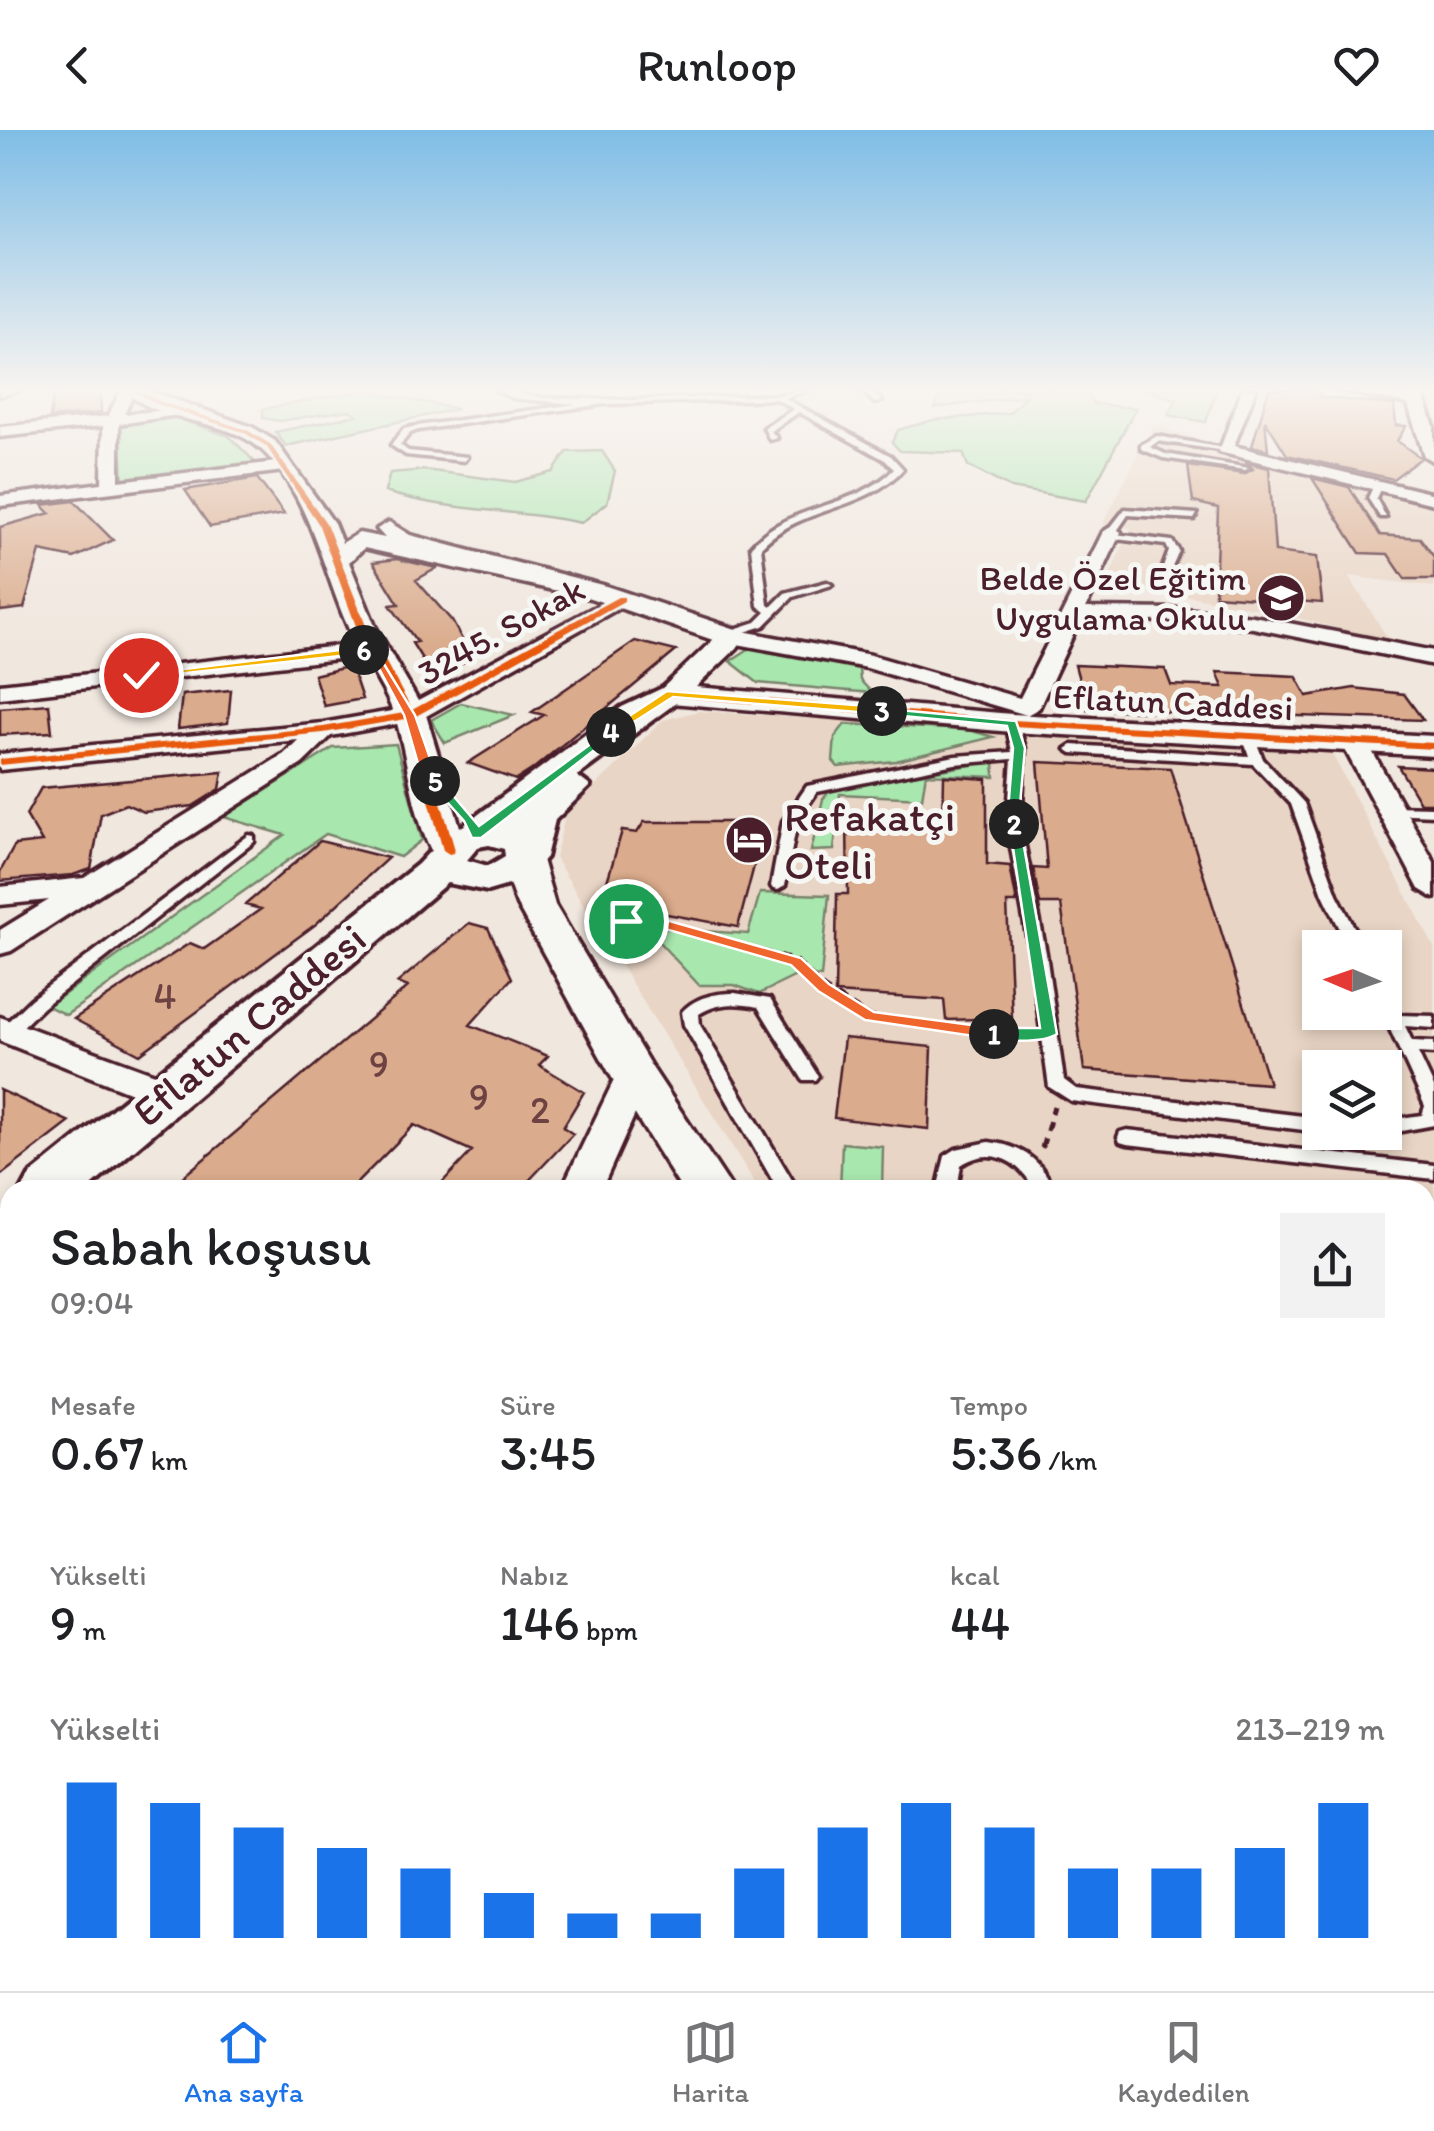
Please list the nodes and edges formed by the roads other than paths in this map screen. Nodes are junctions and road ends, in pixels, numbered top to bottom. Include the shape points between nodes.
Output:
1 (110, 476) edge
2 (198, 476) edge
3 (290, 476) edge
4 (302, 476) edge
5 (895, 476) edge
6 (1339, 476) edge
7 (1378, 485) junction
8 (110, 486) junction
9 (1434, 499) edge
10 (0, 501) edge
11 (1383, 515) dead end
12 (1194, 516) dead end
13 (361, 523) junction
14 (1111, 534) junction
15 (332, 548) junction
16 (1167, 570) dead end
17 (827, 585) dead end
18 (609, 596) junction
19 (773, 612) junction
20 (1071, 614) junction
21 (726, 635) junction
22 (373, 649) junction
23 (1434, 658) edge
24 (0, 690) edge
25 (670, 694) junction
26 (410, 715) junction
27 (1020, 720) junction
28 (324, 730) junction
29 (1354, 742) junction
30 (1434, 743) edge
31 (1253, 748) junction
32 (1072, 749) dead end
33 (0, 762) edge
34 (1391, 810) junction
35 (1434, 811) edge
36 (250, 839) dead end
37 (526, 853) junction
38 (462, 855) junction
39 (1432, 884) edge
40 (92, 886) junction
41 (778, 886) dead end
42 (0, 896) edge
43 (1348, 930) edge
44 (575, 942) junction
45 (0, 944) edge
46 (1402, 1020) edge
47 (1434, 1022) edge
48 (4, 1029) edge
49 (1398, 1030) edge
50 (1405, 1046) junction
51 (1434, 1048) edge
52 (634, 1076) junction
53 (809, 1076) dead end
54 (1429, 1087) edge
55 (166, 1097) junction
56 (1434, 1107) edge
57 (1302, 1123) edge
58 (1402, 1124) edge
59 (1127, 1137) dead end
60 (1434, 1172) edge
61 (62, 1180) edge
62 (99, 1180) edge
63 (585, 1180) edge
64 (702, 1180) edge
65 (782, 1180) edge
66 (948, 1180) edge
67 (1039, 1180) edge

1 - 8 street
2 - 8 street
3 - 15 street
4 - 13 street
5 - 19 lane via 769,528 756,546 763,606
6 - 7 street
7 - 9 street
7 - 11 lane via 1372,498
8 - 10 street
12 - 14 lane via 1125,512
13 - 15 street
13 - 18 street
14 - 16 lane via 1169,542 1174,551
14 - 20 street
15 - 22 street
17 - 19 lane via 790,596
18 - 21 street
18 - 26 street, 3245. Sokak
19 - 21 lane via 760,624
20 - 23 street via 1254,622
20 - 27 street
21 - 25 street via 727,642
21 - 27 street via 870,662
22 - 24 street
22 - 26 street
25 - 27 street, Eflatun Caddesi
25 - 37 main road via 537,816
25 - 38 main road, Eflatun Caddesi via 634,714
26 - 28 street, 3245. Sokak
26 - 38 street
27 - 30 street, Eflatun Caddesi
27 - 31 street, Eflatun Caddesi
27 - 41 lane via 955,760 812,789 790,821
27 - 57 lane via 1014,826 1056,1084 1071,1095
28 - 33 street, 3245. Sokak
28 - 40 street via 294,759
29 - 30 street, Eflatun Caddesi
29 - 31 street, Eflatun Caddesi
29 - 34 street
31 - 32 lane
31 - 43 lane via 1297,803
34 - 35 lane
34 - 39 street
36 - 48 lane
37 - 38 main road via 502,875
37 - 44 street via 536,905
38 - 44 street via 513,908
38 - 55 main road, Eflatun Caddesi
38 - 62 main road, Eflatun Caddesi via 434,899
40 - 42 street
40 - 45 street
44 - 52 street
46 - 47 lane
48 - 55 street
49 - 50 lane
50 - 51 lane
50 - 54 lane
52 - 63 street
52 - 64 street
53 - 65 lane via 764,1003 708,1001 690,1012
54 - 56 lane
55 - 61 main road, Eflatun Caddesi
56 - 58 lane via 1430,1120
59 - 60 lane
66 - 67 lane via 952,1162 974,1151 1021,1155 1036,1165

